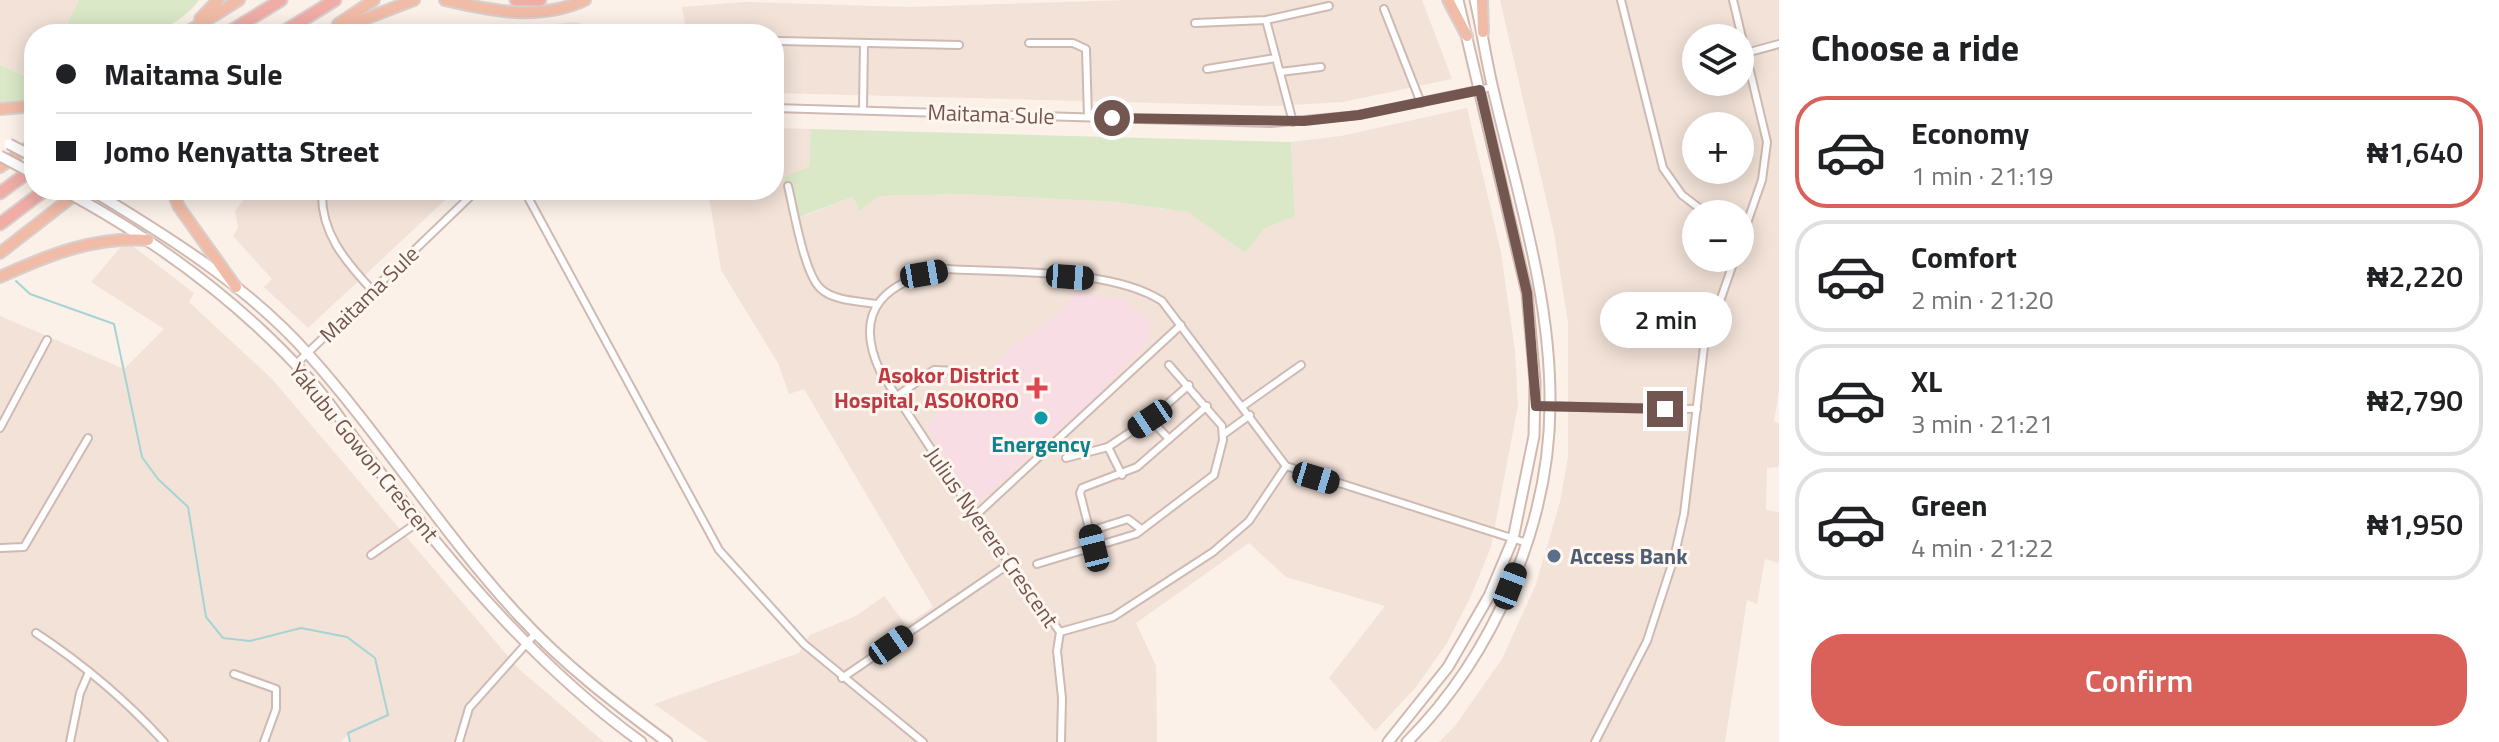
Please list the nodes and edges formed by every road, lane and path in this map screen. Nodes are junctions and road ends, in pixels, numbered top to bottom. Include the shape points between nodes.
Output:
1 (218, 0) edge
2 (239, 0) edge
3 (281, 0) edge
4 (335, 0) edge
5 (374, 0) edge
6 (414, 0) edge
7 (445, 0) edge
8 (516, 0) edge
9 (540, 0) edge
10 (585, 0) edge
11 (1448, 0) edge
12 (1458, 0) edge
13 (1475, 0) edge
14 (1482, 0) edge
15 (1621, 0) edge
16 (1733, 0) edge
17 (1329, 6) dead end
18 (1384, 9) dead end
19 (1266, 20) junction
20 (1195, 23) dead end
21 (195, 24) edge
22 (200, 24) edge
23 (242, 24) edge
24 (296, 24) edge
25 (339, 24) edge
26 (350, 24) edge
27 (1739, 24) edge
28 (1483, 32) junction
29 (1467, 36) junction
30 (784, 41) edge
31 (864, 43) junction
32 (1029, 43) dead end
33 (1779, 44) edge
34 (959, 45) dead end
35 (1754, 51) edge
36 (1276, 58) junction
37 (1321, 67) dead end
38 (1207, 69) dead end
39 (1280, 72) junction
40 (1754, 85) edge
41 (1492, 87) junction
42 (1480, 90) junction
43 (1421, 103) junction
44 (24, 107) edge
45 (784, 108) edge
46 (0, 109) edge
47 (863, 110) junction
48 (1088, 117) junction
49 (1293, 122) junction
50 (4, 142) edge
51 (24, 150) edge
52 (24, 152) edge
53 (0, 156) edge
54 (0, 167) edge
55 (24, 167) edge
56 (24, 177) edge
57 (788, 186) dead end
58 (3, 189) edge
59 (32, 200) edge
60 (76, 200) edge
61 (88, 200) edge
62 (108, 200) edge
63 (176, 200) edge
64 (322, 200) edge
65 (466, 200) edge
66 (529, 200) edge
67 (1689, 200) edge
68 (1752, 200) edge
69 (0, 224) edge
70 (148, 240) junction
71 (0, 253) edge
72 (1730, 272) edge
73 (0, 277) edge
74 (236, 287) junction
75 (372, 290) junction
76 (876, 304) junction
77 (1181, 325) junction
78 (47, 340) dead end
79 (308, 353) junction
80 (295, 365) junction
81 (1169, 365) dead end
82 (1301, 365) dead end
83 (958, 371) dead end
84 (1189, 385) junction
85 (897, 396) junction
86 (1207, 406) junction
87 (1243, 406) junction
88 (1536, 406) junction
89 (1550, 406) junction
90 (1697, 409) junction
91 (1250, 415) junction
92 (1150, 419) junction
93 (0, 428) edge
94 (1224, 434) junction
95 (88, 438) dead end
96 (1169, 439) junction
97 (1108, 447) junction
98 (1066, 458) dead end
99 (1286, 466) junction
100 (1122, 475) junction
101 (975, 516) junction
102 (421, 520) junction
103 (1141, 529) junction
104 (1090, 531) junction
105 (1513, 539) junction
106 (1527, 543) junction
107 (0, 548) edge
108 (1094, 548) junction
109 (371, 555) dead end
110 (1012, 562) junction
111 (1037, 564) dead end
112 (1060, 632) junction
113 (36, 633) dead end
114 (536, 633) junction
115 (525, 644) junction
116 (89, 672) junction
117 (234, 674) dead end
118 (842, 678) junction
119 (70, 742) edge
120 (164, 742) edge
121 (264, 742) edge
122 (459, 742) edge
123 (641, 742) edge
124 (667, 742) edge
125 (923, 742) edge
126 (1061, 742) edge
127 (1388, 742) edge
128 (1407, 742) edge
129 (1595, 742) edge

1 - 21 highway
2 - 22 highway
3 - 23 highway
4 - 24 highway
5 - 25 highway
6 - 26 highway
7 - 10 highway via 517,13 557,11
8 - 9 highway
11 - 29 highway
12 - 29 main road
13 - 28 main road
14 - 28 highway
15 - 67 street via 1663,168
16 - 27 street
17 - 19 street
18 - 43 street
19 - 20 street
19 - 36 street
28 - 41 main road
29 - 42 main road
30 - 31 street
31 - 34 street
31 - 47 street
32 - 48 street via 1073,43 1086,49
33 - 35 street
36 - 38 street
36 - 39 street
37 - 39 street
39 - 49 street
40 - 68 street via 1767,155
41 - 42 street, Maitama Sule
41 - 89 main road via 1545,320
42 - 43 street, Maitama Sule
42 - 88 main road via 1527,293
43 - 49 street, Maitama Sule
44 - 46 highway
45 - 47 street, Maitama Sule
47 - 48 street, Maitama Sule
48 - 49 street, Maitama Sule
50 - 52 main road, bridge
51 - 54 highway
53 - 55 main road, bridge
56 - 58 highway
57 - 76 street via 810,271 820,289
59 - 69 highway
60 - 71 highway
61 - 70 main road, Yakubu Gowon Crescent
62 - 74 main road, Yakubu Gowon Crescent via 183,246
63 - 74 highway
64 - 75 street via 332,241
65 - 75 street, Maitama Sule
66 - 118 street via 719,550
70 - 73 highway via 90,243
70 - 80 main road, Yakubu Gowon Crescent via 213,287
72 - 90 street via 1704,347
74 - 79 main road, Yakubu Gowon Crescent
75 - 79 street, Maitama Sule
76 - 77 street via 902,283 948,269 1101,279 1145,290
76 - 85 street, Julius Nyerere Crescent via 869,348
77 - 87 street
77 - 101 street
78 - 93 street
79 - 80 street, Maitama Sule
79 - 114 main road, Yakubu Gowon Crescent
80 - 102 main road, Yakubu Gowon Crescent
81 - 84 street
82 - 87 street
83 - 85 street via 934,370
84 - 86 street
84 - 92 street
85 - 101 street, Julius Nyerere Crescent
86 - 94 street
86 - 96 street
87 - 91 street
88 - 89 street
88 - 105 main road
89 - 90 street
89 - 106 main road
90 - 129 street via 1684,514 1660,605 1629,680
91 - 94 street
91 - 99 street
92 - 96 street
92 - 97 street
94 - 103 street via 1214,475
95 - 107 street via 24,547
96 - 100 street
97 - 98 street
97 - 100 street
99 - 105 street
99 - 112 street via 1249,521 1213,552 1113,617
100 - 104 street via 1082,488
101 - 110 street, Julius Nyerere Crescent
102 - 109 street
102 - 115 main road, Yakubu Gowon Crescent
103 - 104 street via 1128,519
103 - 108 street
104 - 108 street
105 - 106 street
105 - 127 main road via 1489,596 1448,667
106 - 128 main road via 1469,663
108 - 111 street
110 - 112 street, Julius Nyerere Crescent
110 - 118 street
112 - 126 street, Julius Nyerere Crescent
113 - 116 street
114 - 115 street
114 - 124 main road, Yakubu Gowon Crescent via 600,693
115 - 122 street via 469,708
115 - 123 main road, Yakubu Gowon Crescent
116 - 119 street
116 - 120 street
117 - 121 street via 276,689 276,709
118 - 125 street

